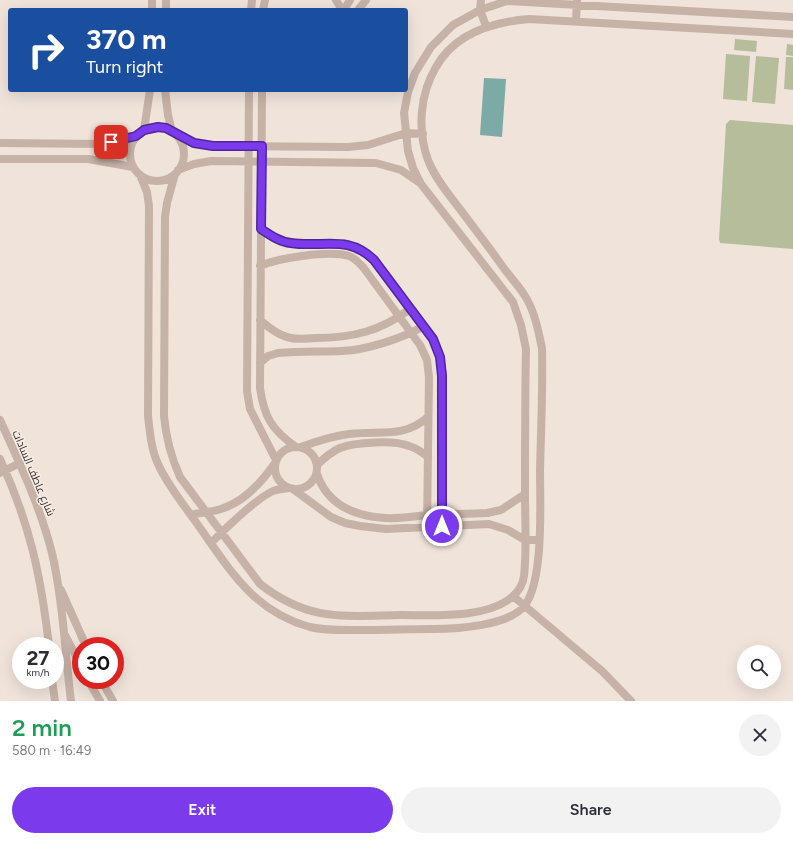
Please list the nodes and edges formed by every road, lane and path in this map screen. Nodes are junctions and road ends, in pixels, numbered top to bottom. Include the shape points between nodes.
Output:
1 (366, 0) edge
2 (481, 0) edge
3 (507, 1) edge
4 (577, 2) edge
5 (614, 3) edge
6 (360, 8) edge
7 (480, 10) junction
8 (793, 17) edge
9 (576, 21) junction
10 (486, 26) junction
11 (793, 34) edge
12 (150, 92) edge
13 (165, 92) edge
14 (249, 92) edge
15 (262, 92) edge
16 (144, 130) junction
17 (174, 133) junction
18 (406, 133) junction
19 (423, 134) junction
20 (136, 136) junction
21 (0, 143) edge
22 (249, 146) junction
23 (262, 146) junction
24 (0, 160) edge
25 (249, 162) junction
26 (262, 162) junction
27 (132, 167) junction
28 (177, 172) junction
29 (140, 175) junction
30 (421, 184) junction
31 (261, 229) junction
32 (260, 266) junction
33 (410, 309) junction
34 (399, 317) junction
35 (260, 320) junction
36 (424, 326) junction
37 (412, 333) junction
38 (260, 363) junction
39 (428, 417) junction
40 (0, 420) edge
41 (299, 447) junction
42 (428, 457) junction
43 (0, 459) edge
44 (276, 462) junction
45 (20, 463) junction
46 (317, 465) junction
47 (3, 472) edge
48 (317, 474) junction
49 (291, 489) junction
50 (525, 494) junction
51 (205, 511) junction
52 (191, 515) junction
53 (427, 515) junction
54 (442, 515) junction
55 (442, 526) junction
56 (427, 527) junction
57 (221, 533) junction
58 (525, 540) junction
59 (539, 540) junction
60 (211, 543) junction
61 (58, 584) junction
62 (513, 596) junction
63 (525, 606) junction
64 (62, 629) junction
65 (48, 637) edge
66 (82, 637) edge
67 (72, 648) edge
68 (53, 689) edge
69 (93, 689) edge
70 (107, 689) edge
71 (54, 701) edge
72 (71, 701) edge
73 (100, 701) edge
74 (113, 701) edge
75 (631, 701) edge

1 - 6 street
2 - 7 street
3 - 4 street
3 - 7 street
4 - 5 street
4 - 9 street
5 - 8 street
7 - 10 street
7 - 18 street via 453,25 431,47 415,73 404,113
9 - 10 street via 507,20
9 - 11 street
10 - 19 street via 462,38 442,57 428,80 422,107
12 - 16 street
13 - 17 street via 168,115
14 - 22 street
15 - 23 street
16 - 17 street via 158,127
16 - 20 street
17 - 22 street via 194,143
17 - 28 street via 184,150 183,160
18 - 19 street
18 - 23 street via 368,146
18 - 30 street via 408,151
19 - 59 street via 428,161 443,186 525,296 536,321 542,355
20 - 21 street via 97,144
20 - 27 street via 129,151
22 - 23 street
22 - 25 street
23 - 26 street
24 - 27 street via 88,159
25 - 26 street
25 - 28 street via 194,164
25 - 44 street via 247,391 250,409
26 - 30 street via 376,163 401,170
26 - 31 street
27 - 29 street
28 - 29 street via 160,181 149,180
28 - 51 street via 165,217 164,416 166,437 180,477
29 - 52 street via 148,192 149,206 148,416 151,440 166,479
30 - 50 street via 512,302 521,325 526,349
31 - 32 street
31 - 33 street via 291,244 338,243 352,245 365,251
32 - 34 street via 293,256 349,256 363,267
32 - 35 street
33 - 34 street
33 - 36 street
34 - 35 street via 381,328 339,338 292,338 280,334
34 - 37 street
35 - 38 street
36 - 37 street
36 - 54 street via 433,339 440,357 442,376
37 - 38 street via 344,351 278,353 268,356
37 - 39 street via 427,360
38 - 41 street via 260,388 270,422 281,436
39 - 41 street via 406,431 333,436
39 - 42 street
40 - 45 street, شارع عاطف السادات
41 - 44 street via 284,451
41 - 46 street via 309,451
42 - 46 street via 407,445 354,444 340,448
42 - 53 street
43 - 47 street
44 - 49 street via 277,478
44 - 51 street via 256,487 235,503
45 - 47 street
45 - 61 street, شارع عاطف السادات via 43,523
46 - 48 street
47 - 65 street via 20,508 37,565 44,597
48 - 49 street via 308,486
48 - 53 street via 328,496 353,511 385,518
49 - 56 street via 345,523 386,529
49 - 57 street via 275,490
50 - 54 street via 501,510
50 - 58 street
51 - 52 street
51 - 57 street
52 - 60 street
53 - 54 street
53 - 56 street
54 - 55 street
55 - 56 street
55 - 58 street via 489,524 508,530
57 - 60 street
57 - 62 street via 260,584 296,607 317,613 338,616 444,614 493,608
58 - 59 street
58 - 62 street via 524,577 520,588
59 - 63 street via 535,581
60 - 63 street via 234,576 268,609 312,627 336,630 446,629 499,621
61 - 64 street, شارع عاطف السادات
61 - 66 street
62 - 63 street
63 - 75 street via 602,671
64 - 67 street
64 - 72 street, شارع عاطف السادات
68 - 71 street
69 - 73 street
70 - 74 street

